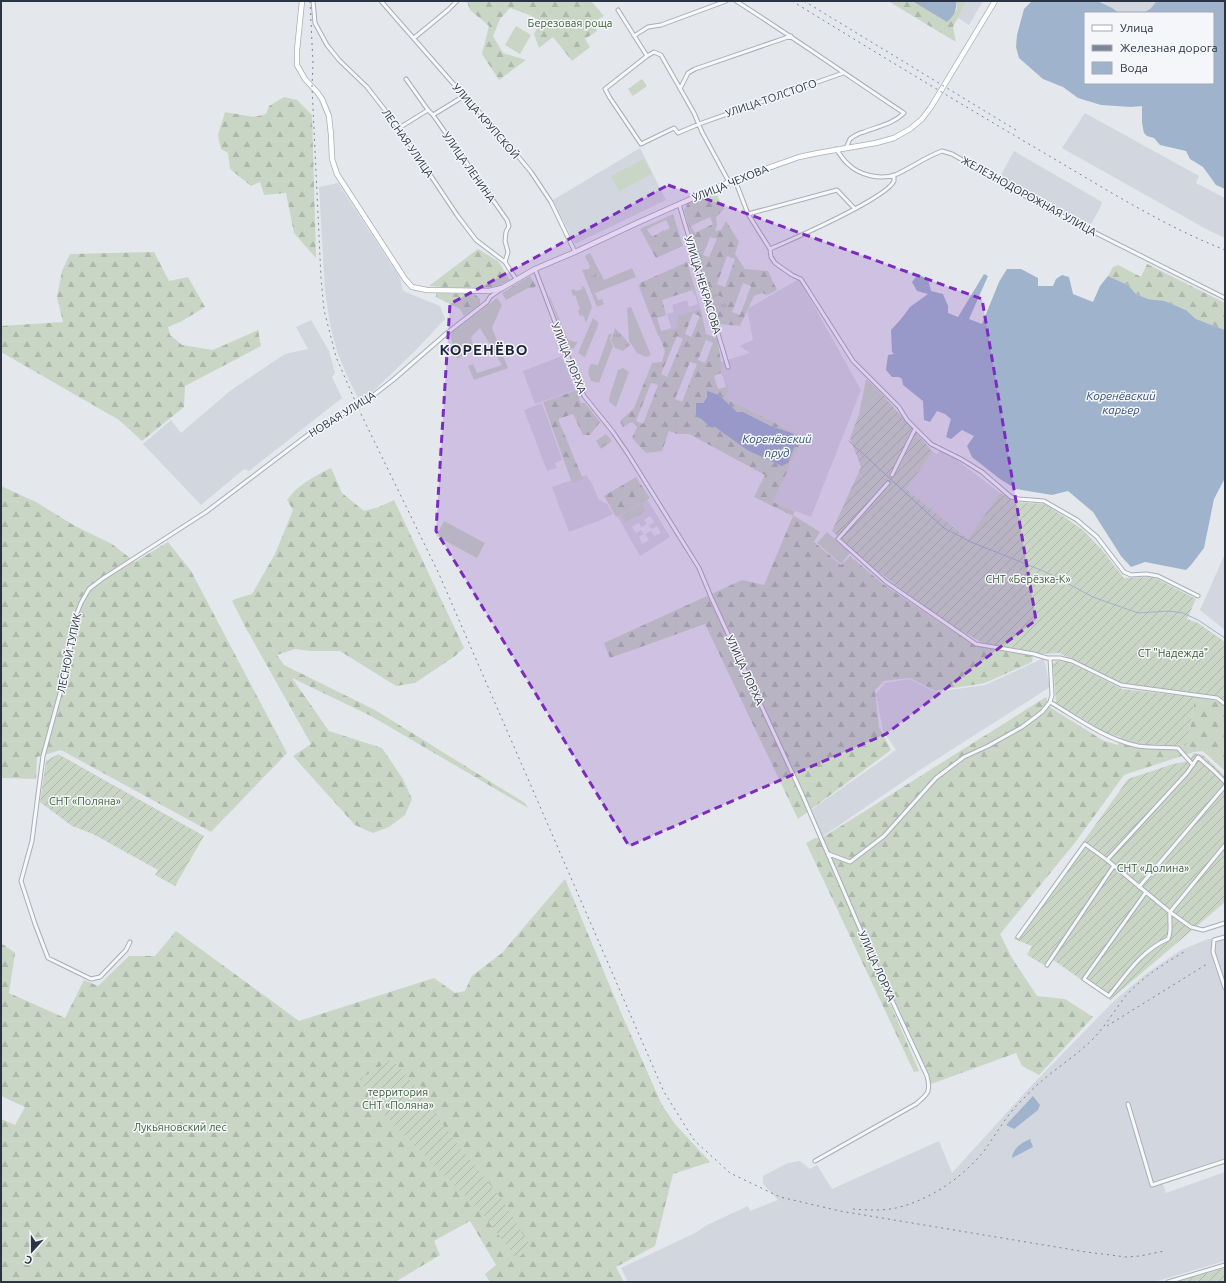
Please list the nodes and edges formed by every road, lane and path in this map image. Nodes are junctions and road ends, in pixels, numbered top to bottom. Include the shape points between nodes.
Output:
1 (302, 1) edge
2 (313, 1) edge
3 (381, 1) edge
4 (457, 1) edge
5 (726, 1) edge
6 (736, 1) edge
7 (995, 1) edge
8 (618, 10) dead end
9 (634, 36) junction
10 (791, 36) junction
11 (414, 38) junction
12 (647, 56) junction
13 (843, 73) junction
14 (406, 79) dead end
15 (680, 90) junction
16 (464, 96) junction
17 (428, 110) junction
18 (433, 115) junction
19 (699, 124) junction
20 (399, 128) junction
21 (846, 148) junction
22 (836, 150) junction
23 (894, 175) junction
24 (735, 180) junction
25 (729, 182) junction
26 (679, 204) junction
27 (855, 209) junction
28 (748, 214) junction
29 (770, 249) junction
30 (575, 252) junction
31 (505, 262) junction
32 (535, 269) junction
33 (516, 280) junction
34 (502, 288) junction
35 (489, 291) junction
36 (490, 297) junction
37 (1225, 298) edge
38 (728, 367) dead end
39 (915, 429) junction
40 (892, 475) dead end
41 (888, 483) dead end
42 (196, 519) joint
43 (1198, 596) dead end
44 (1050, 658) junction
45 (1050, 702) junction
46 (1225, 704) edge
47 (1193, 765) junction
48 (1225, 782) edge
49 (1225, 786) edge
50 (1225, 845) edge
51 (829, 854) junction
52 (1107, 860) junction
53 (1114, 866) junction
54 (1139, 887) junction
55 (1146, 892) junction
56 (1170, 912) junction
57 (1225, 923) edge
58 (1018, 937) dead end
59 (1225, 937) edge
60 (130, 942) dead end
61 (1047, 965) dead end
62 (1225, 988) edge
63 (1128, 1104) dead end
64 (815, 1161) dead end
65 (1225, 1161) edge
66 (1225, 1265) edge
67 (1168, 1282) edge

1 - 35 main road, НОВАЯ УЛИЦА via 297,65 322,99 329,116 332,159 337,174 412,287
2 - 20 street, ЛЕСНАЯ УЛИЦА via 315,23 327,45 367,87
3 - 11 street, УЛИЦА КРУПСКОЙ
4 - 11 street
5 - 9 street via 661,25 648,27
6 - 10 street
7 - 21 main road, УЛИЦА ЧЕХОВА via 922,119 894,138
8 - 9 street
9 - 12 street
10 - 13 street
10 - 15 street via 695,69 688,73
11 - 16 street, УЛИЦА КРУПСКОЙ
12 - 15 street via 654,52 661,55
12 - 19 street, УЛИЦА ТОЛСТОГО via 605,89 641,144 674,128 678,133
13 - 19 street, УЛИЦА ТОЛСТОГО
13 - 21 street via 904,113 887,125 862,132 850,139
14 - 17 street, УЛИЦА ЛЕНИНА
15 - 19 street
16 - 18 street
16 - 30 street, УЛИЦА КРУПСКОЙ via 531,172 551,202
17 - 18 street, УЛИЦА ЛЕНИНА
17 - 20 street
18 - 31 street, УЛИЦА ЛЕНИНА via 507,220 505,241 508,252
19 - 25 street
20 - 31 street, ЛЕСНАЯ УЛИЦА via 476,240
21 - 22 main road, УЛИЦА ЧЕХОВА
22 - 23 street, ЖЕЛЕЗНОДОРОЖНАЯ УЛИЦА via 847,164 862,173 881,177
22 - 24 main road, УЛИЦА ЧЕХОВА via 799,157
23 - 27 street via 893,182 885,190
23 - 37 street, ЖЕЛЕЗНОДОРОЖНАЯ УЛИЦА via 942,151 952,154 1048,209
24 - 25 main road, УЛИЦА ЧЕХОВА
24 - 28 street
25 - 26 main road, УЛИЦА ЧЕХОВА
26 - 30 main road, УЛИЦА ЧЕХОВА
26 - 38 street, УЛИЦА НЕКРАСОВА
27 - 28 street via 837,190
27 - 29 street
28 - 29 street
29 - 39 street via 775,263 801,279 853,361 894,402
30 - 32 main road, УЛИЦА ЧЕХОВА
31 - 33 street, ЛЕСНАЯ УЛИЦА
32 - 33 main road, УЛИЦА ЧЕХОВА
32 - 51 street, УЛИЦА ЛОРХА via 584,396 613,432 698,568
33 - 34 main road, НОВАЯ УЛИЦА
34 - 35 main road, НОВАЯ УЛИЦА
34 - 36 street, НОВАЯ УЛИЦА
35 - 36 street
36 - 42 street, НОВАЯ УЛИЦА via 394,380 366,401 317,428
39 - 40 street
39 - 43 street via 931,444 982,472 1011,497 1044,501 1082,523 1097,537 1124,572 1131,575 1158,576
41 - 44 street via 838,539 886,582 976,644
42 - 60 street, ЛЕСНОЙ ТУПИК via 102,579 89,589 81,603 75,618 68,664 43,756 31,844 21,881 48,958 91,979 100,977 126,950
44 - 45 street
44 - 46 street via 1072,661 1121,686 1217,698
45 - 47 street via 1109,737 1139,746 1178,748
45 - 51 street via 1042,712 1022,727 964,758 936,778 884,836 850,862
47 - 48 street via 1198,757
47 - 52 street
49 - 54 street
50 - 56 street
51 - 64 street, УЛИЦА ЛОРХА via 877,968 927,1076 929,1086 927,1096 916,1104
52 - 53 street
52 - 58 street via 1085,844
53 - 54 street
53 - 61 street
54 - 55 street
55 - 56 street
55 - 56 street via 1084,978 1109,996 1143,955 1168,939 1171,934
56 - 57 street via 1191,927 1203,930
59 - 62 street via 1214,940 1213,952
63 - 65 street via 1152,1185
66 - 67 street

